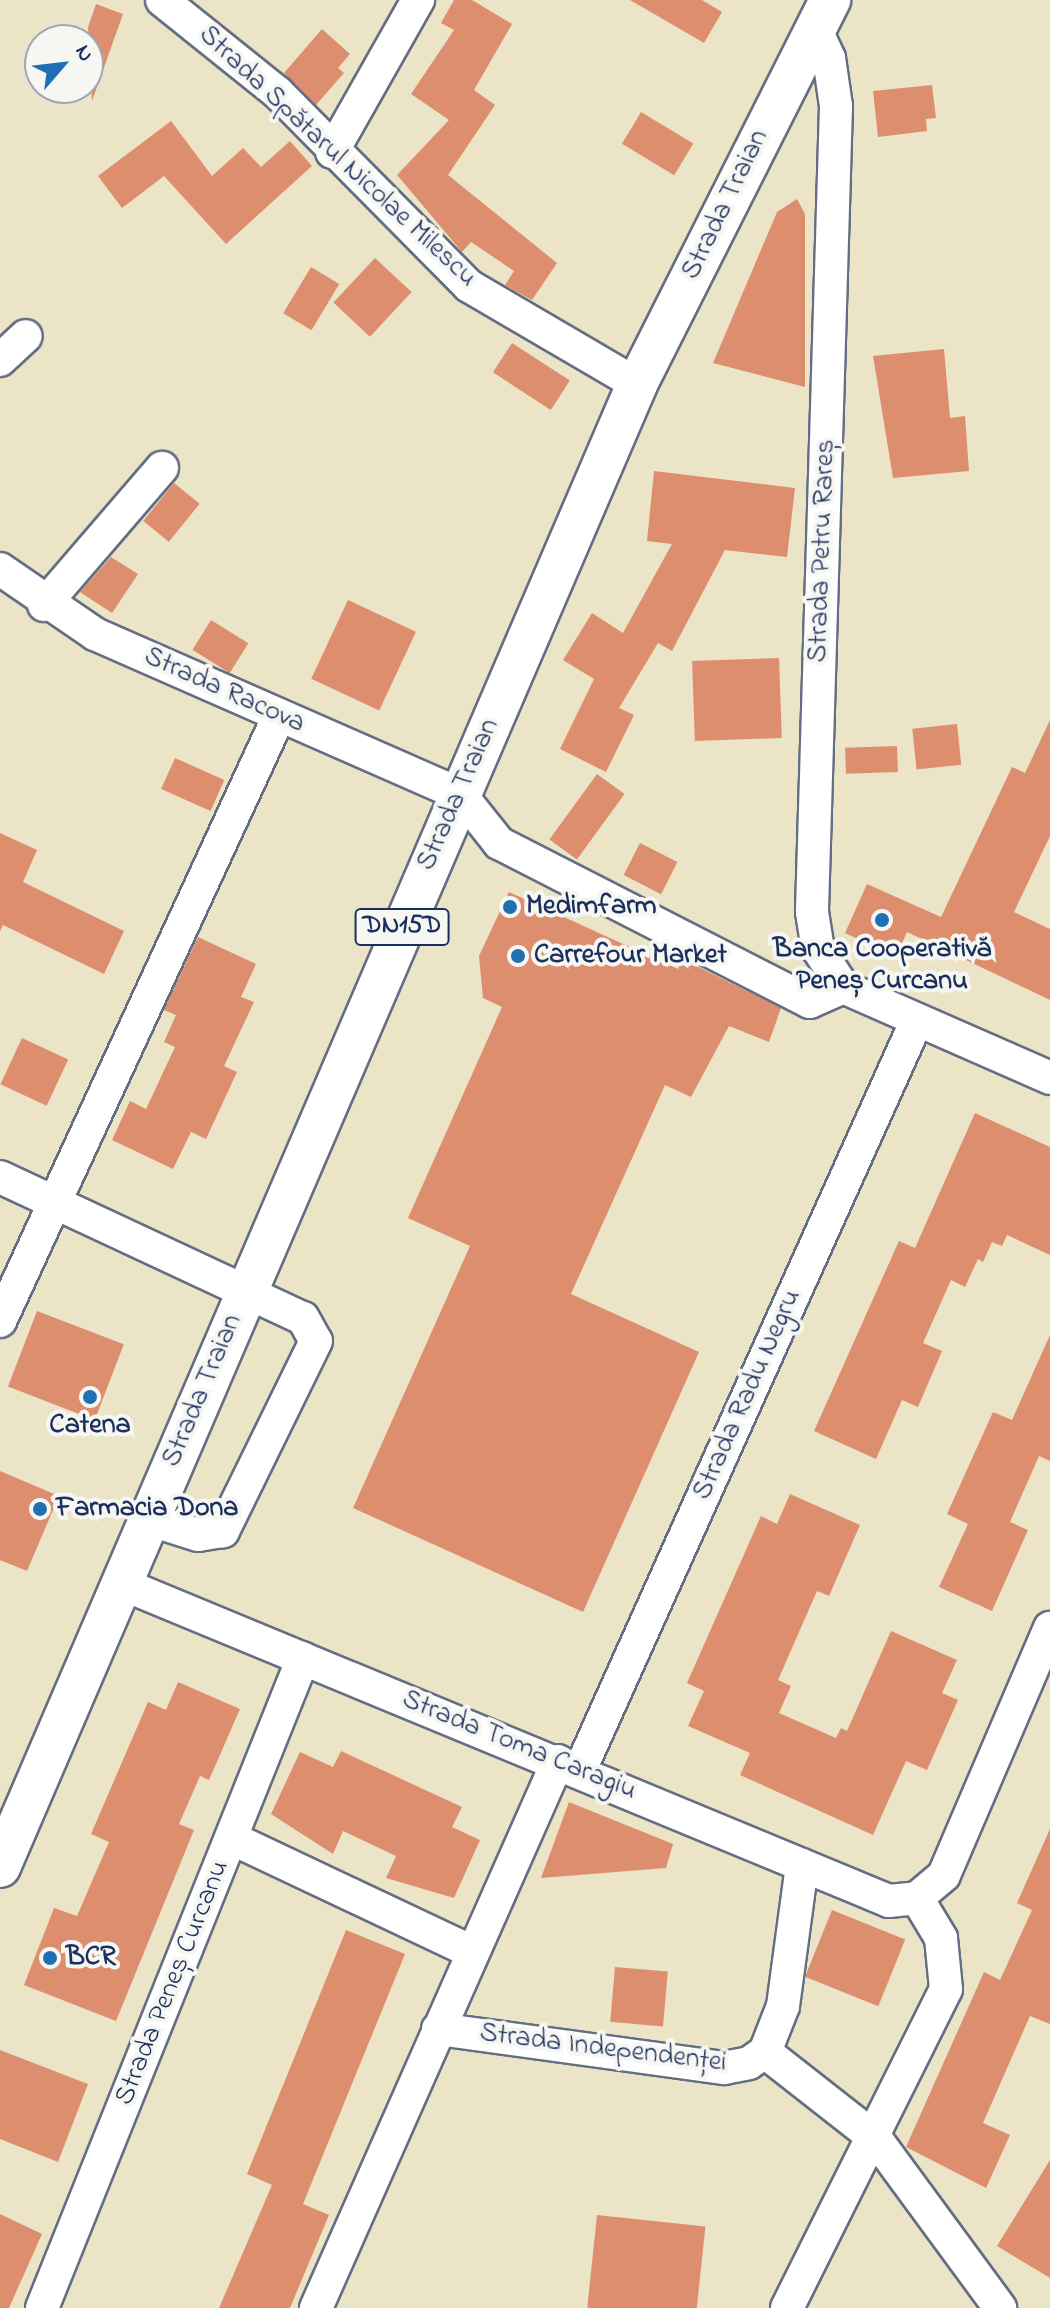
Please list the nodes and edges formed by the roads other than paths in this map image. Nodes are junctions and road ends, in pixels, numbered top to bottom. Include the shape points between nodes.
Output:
1 (162, 0) edge
2 (418, 0) edge
3 (822, 14) edge
4 (332, 152) junction
5 (26, 336) dead end
6 (0, 360) edge
7 (637, 384) junction
8 (162, 468) dead end
9 (0, 569) edge
10 (44, 605) junction
11 (279, 716) junction
12 (460, 794) junction
13 (843, 987) junction
14 (917, 1020) junction
15 (1050, 1078) edge
16 (0, 1177) edge
17 (51, 1202) junction
18 (246, 1292) junction
19 (0, 1321) edge
20 (148, 1519) junction
21 (120, 1583) junction
22 (1050, 1628) edge
23 (303, 1658) junction
24 (569, 1766) junction
25 (231, 1838) junction
26 (802, 1865) junction
27 (0, 1867) edge
28 (917, 1898) junction
29 (470, 1951) junction
30 (438, 2029) junction
31 (765, 2052) junction
32 (876, 2139) junction
33 (42, 2308) edge
34 (316, 2308) edge
35 (787, 2308) edge
36 (1000, 2308) edge

1 - 4 street, Strada Spătarul Nicolae Milescu via 218,38
2 - 4 street
3 - 7 main road, Strada Traian / DN15D
3 - 13 street, Strada Petru Rareș via 836,106 812,912 818,949
4 - 7 street, Strada Spătarul Nicolae Milescu via 469,286
5 - 6 street
7 - 12 main road, Strada Traian / DN15D
8 - 10 street
9 - 10 street, Strada Racova
10 - 11 street, Strada Racova
11 - 12 street, Strada Racova
11 - 17 street
12 - 13 street via 499,843 810,1002
12 - 18 main road, Strada Traian / DN15D
13 - 14 street
14 - 15 street
14 - 24 street, Strada Radu Negru
16 - 17 street
17 - 18 street
17 - 19 street
18 - 20 main road, Strada Traian / DN15D
18 - 20 street via 303,1318 316,1341 223,1531 198,1535
20 - 21 main road, Strada Traian / DN15D
21 - 23 street, Strada Toma Caragiu
21 - 27 main road, Strada Traian / DN15D
22 - 28 street via 944,1875
23 - 24 street, Strada Toma Caragiu
23 - 25 street, Strada Peneș Curcanu
24 - 26 street, Strada Toma Caragiu
24 - 29 street
25 - 29 street
25 - 33 street, Strada Peneș Curcanu
26 - 28 street, Strada Toma Caragiu via 889,1901
26 - 31 street, Strada Independenței via 783,2006
28 - 32 street via 941,1938 946,1989
29 - 30 street
30 - 31 street, Strada Independenței via 724,2068
30 - 34 street
31 - 32 street
32 - 35 street via 830,2211
32 - 36 street

